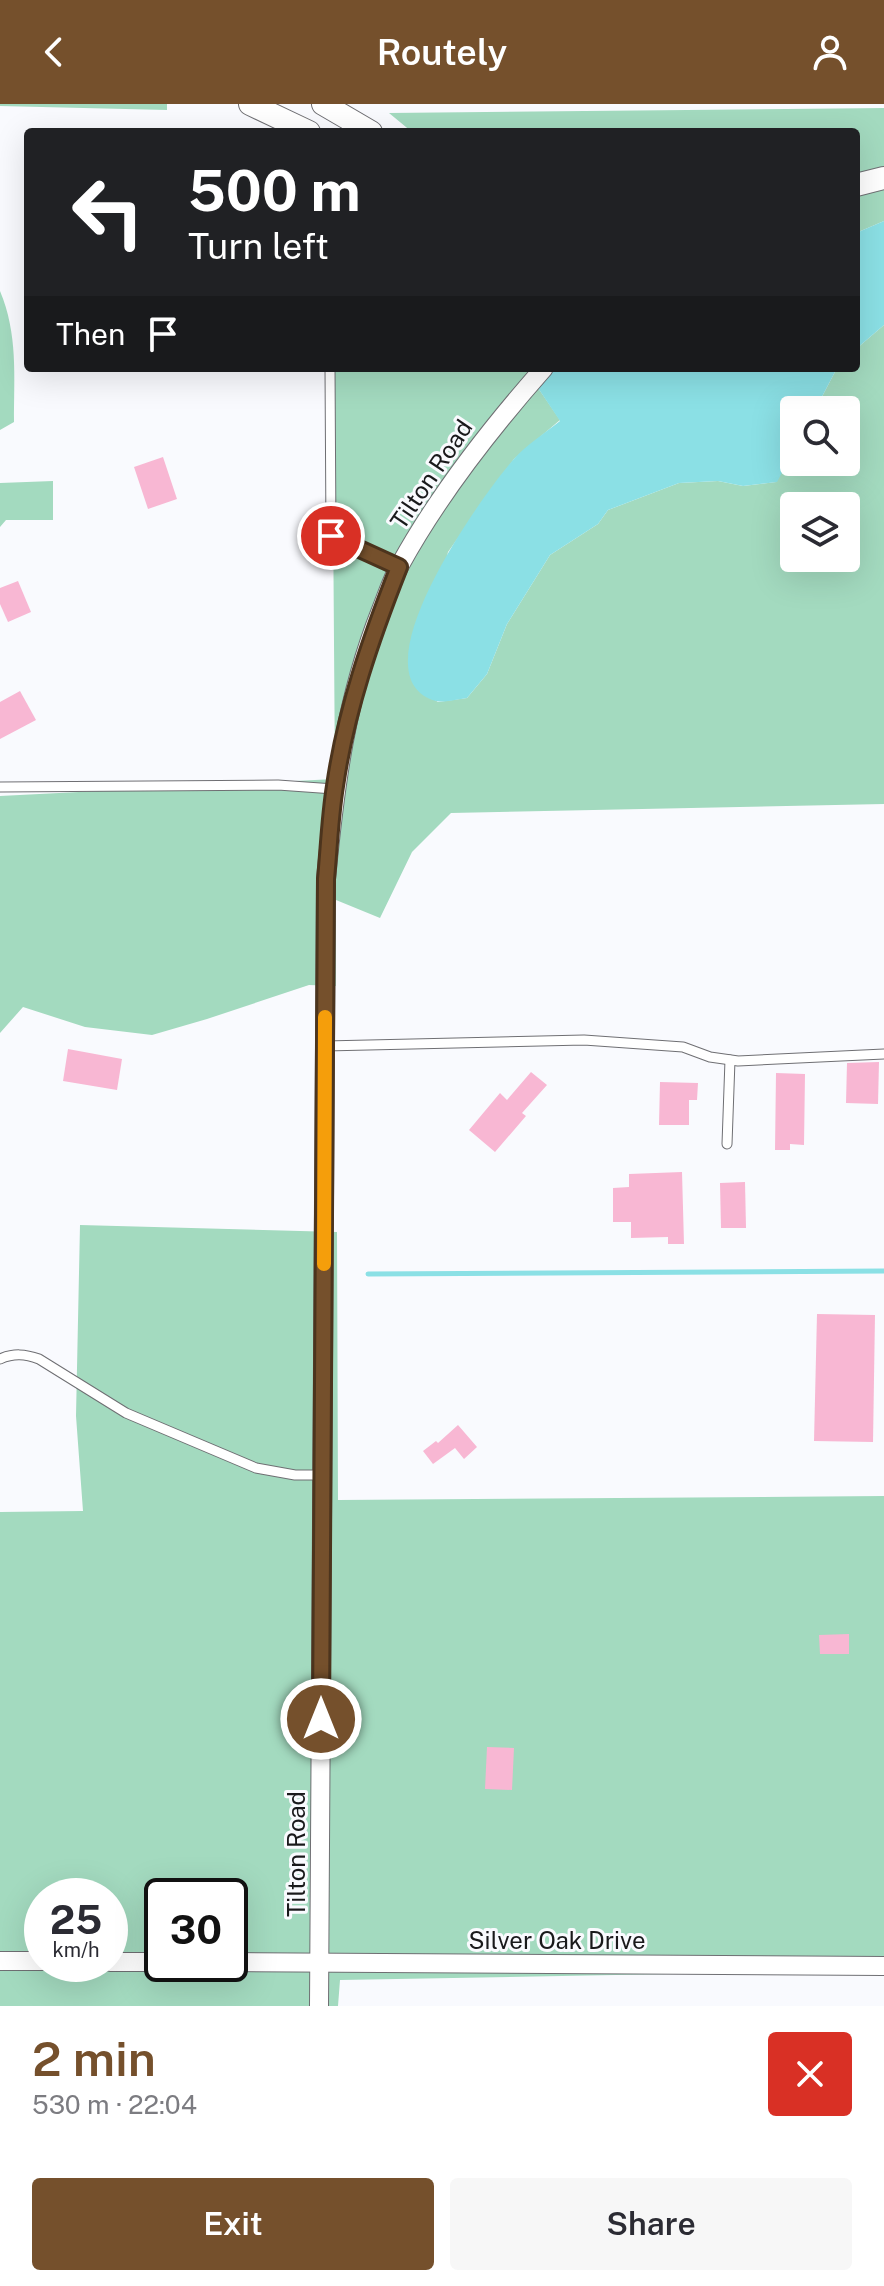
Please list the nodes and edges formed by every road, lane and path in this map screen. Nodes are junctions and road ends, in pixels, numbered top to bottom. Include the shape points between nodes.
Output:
1 (250, 104) edge
2 (323, 104) edge
3 (301, 128) edge
4 (364, 128) edge
5 (884, 178) edge
6 (860, 184) edge
7 (330, 372) edge
8 (540, 372) edge
9 (399, 567) junction
10 (0, 787) edge
11 (334, 789) junction
12 (325, 1046) junction
13 (884, 1054) edge
14 (730, 1060) junction
15 (727, 1144) dead end
16 (0, 1359) edge
17 (323, 1475) junction
18 (0, 1961) edge
19 (24, 1961) edge
20 (248, 1962) edge
21 (319, 1963) junction
22 (884, 1966) edge
23 (319, 2006) edge

1 - 3 street
2 - 4 street
5 - 6 street
7 - 9 lane via 331,536
8 - 9 street, Tilton Road via 488,431
9 - 11 street, Tilton Road via 349,713
10 - 11 lane
11 - 12 street, Tilton Road via 326,879
12 - 14 lane via 584,1040 683,1047
12 - 17 street, Tilton Road
13 - 14 lane
14 - 15 lane
16 - 17 lane via 39,1359 126,1413 256,1468
17 - 21 street, Tilton Road
18 - 19 street
20 - 21 street, Silver Oak Drive
21 - 22 street, Silver Oak Drive
21 - 23 street, Tilton Road

